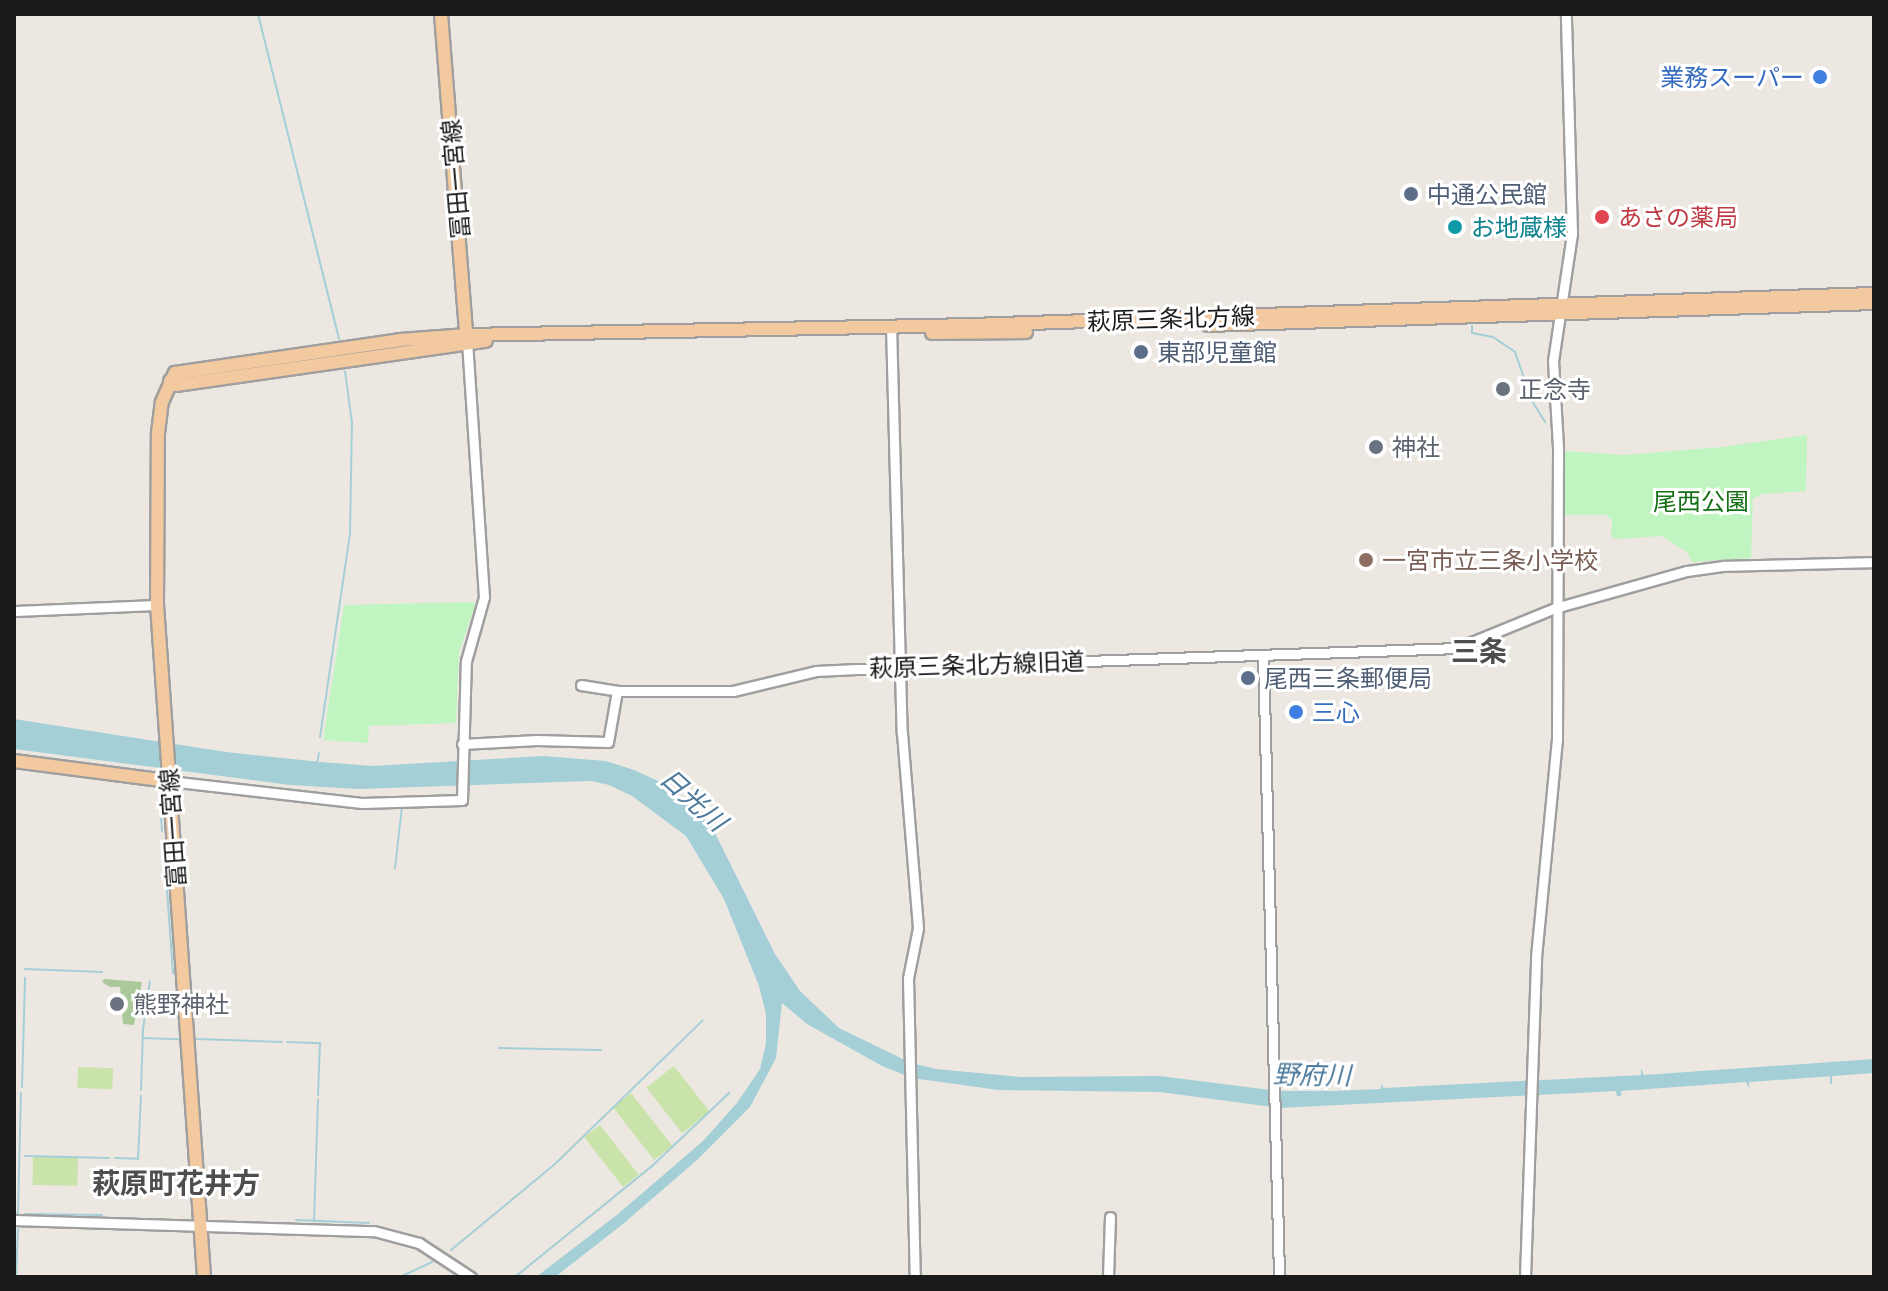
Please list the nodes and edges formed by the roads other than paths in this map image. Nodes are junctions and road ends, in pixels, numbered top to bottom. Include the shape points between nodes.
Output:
1 (441, 14) edge
2 (1566, 14) edge
3 (1874, 294) edge
4 (1874, 303) edge
5 (1561, 309) junction
6 (891, 329) junction
7 (467, 339) junction
8 (1874, 562) edge
9 (157, 605) junction
10 (1555, 608) junction
11 (14, 611) edge
12 (1263, 656) junction
13 (900, 667) junction
14 (581, 685) dead end
15 (617, 691) junction
16 (462, 744) junction
17 (14, 761) edge
18 (169, 778) junction
19 (1110, 1217) dead end
20 (14, 1220) edge
21 (201, 1225) junction
22 (204, 1277) edge
23 (471, 1277) edge
24 (915, 1277) edge
25 (1108, 1277) edge
26 (1279, 1277) edge
27 (1525, 1277) edge

1 - 7 main road, 冨田一宮線
2 - 5 street via 1572,221
3 - 5 main road, 萩原三条北方線
4 - 5 main road, 萩原三条北方線
5 - 6 main road, 萩原三条北方線 via 970,334
5 - 10 street via 1553,361 1558,447
6 - 7 main road, 萩原三条北方線
6 - 13 street
7 - 9 main road, 富田一宮線 via 400,340 175,373 162,402 158,433
7 - 16 street via 484,597 466,661
8 - 10 street, 萩原三条北方線旧道 via 1687,571
9 - 11 street
9 - 18 main road, 富田一宮線
10 - 12 street, 萩原三条北方線旧道 via 1457,648
10 - 27 street via 1557,740 1540,893
12 - 13 street, 萩原三条北方線旧道
12 - 26 street
13 - 15 street, 萩原三条北方線旧道 via 816,671 733,691
13 - 24 street via 918,928 908,978
14 - 15 street, 萩原三条北方線旧道
15 - 16 street via 608,742
16 - 18 street via 462,800 362,803
17 - 18 main road
18 - 21 main road, 富田一宮線
19 - 25 street
20 - 21 street
21 - 22 main road, 富田一宮線
21 - 23 street via 390,1233 432,1249

